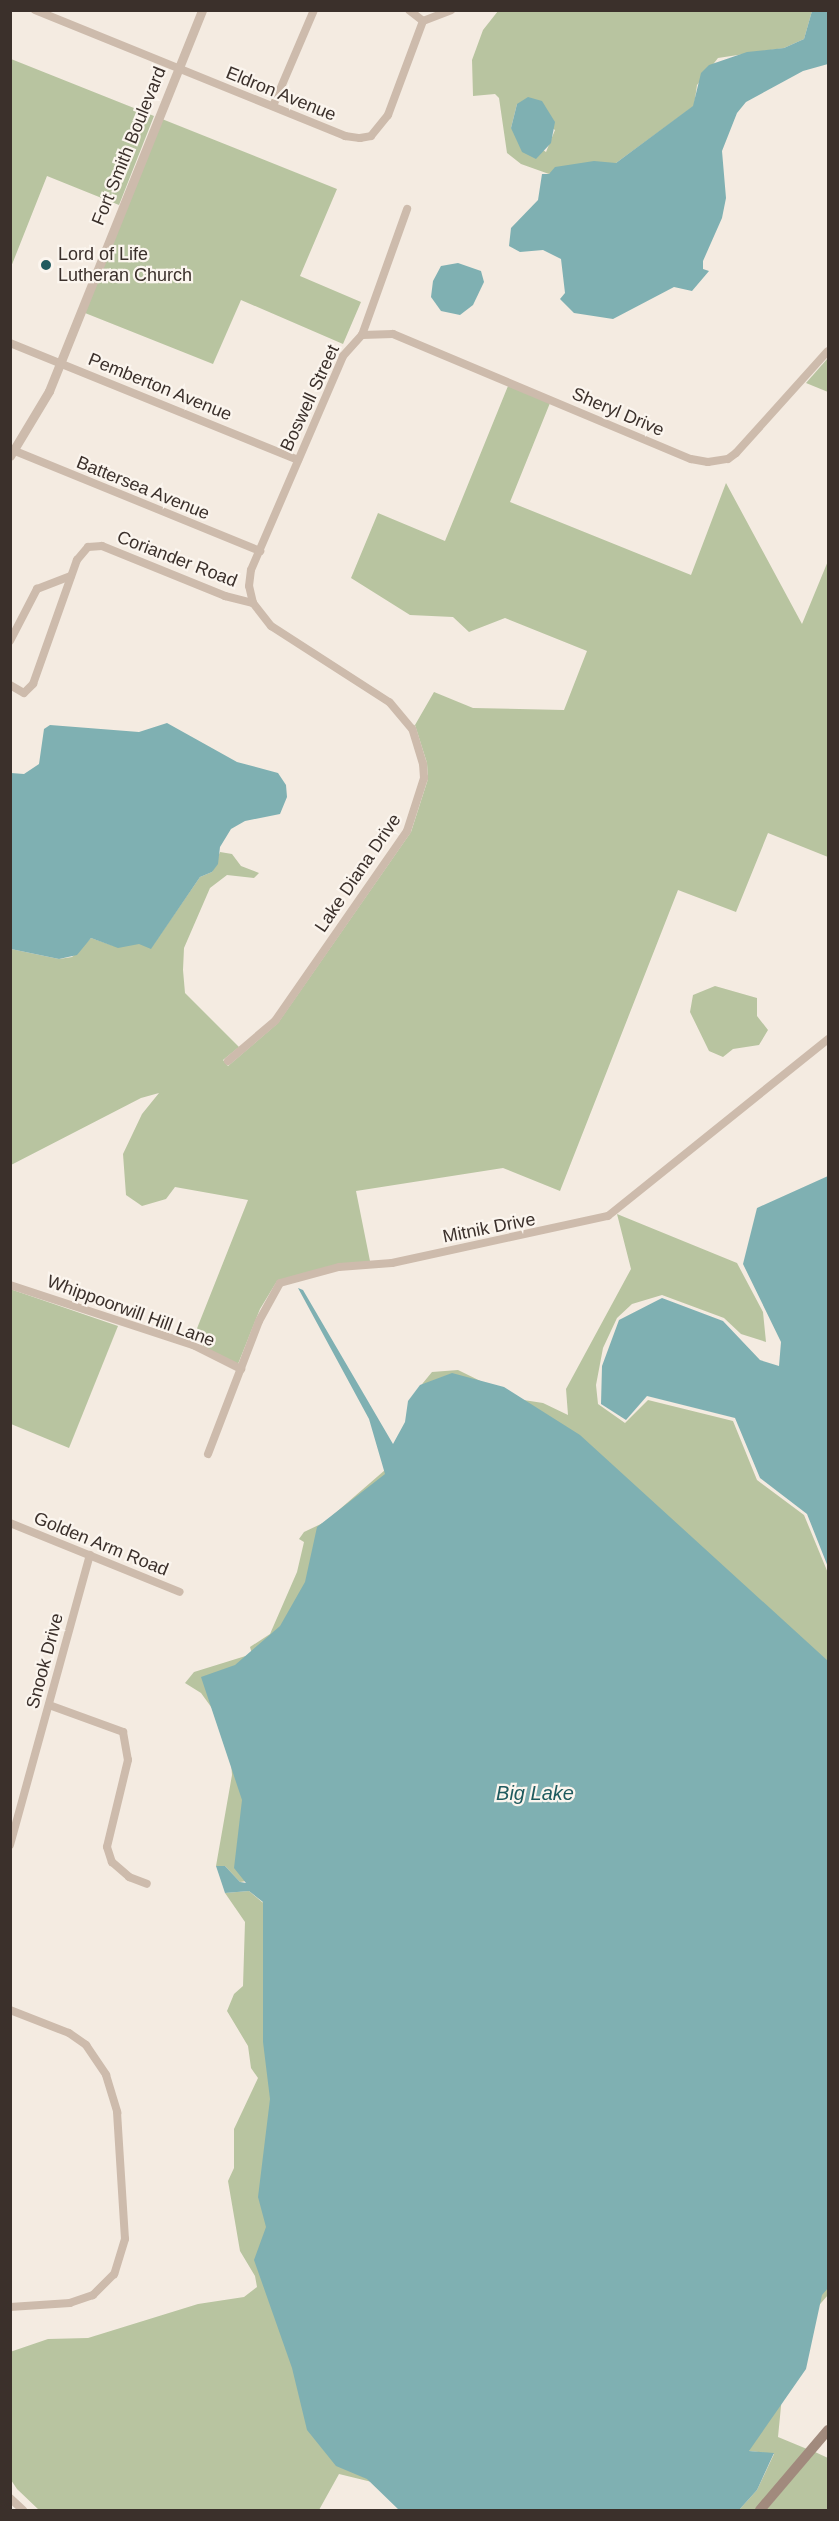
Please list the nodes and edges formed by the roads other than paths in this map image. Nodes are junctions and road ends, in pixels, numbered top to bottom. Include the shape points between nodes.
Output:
1 (35, 10) edge
2 (202, 10) edge
3 (314, 10) edge
4 (410, 10) edge
5 (451, 10) edge
6 (423, 21) junction
7 (178, 69) junction
8 (273, 106) junction
9 (407, 209) dead end
10 (362, 335) junction
11 (10, 343) edge
12 (828, 351) edge
13 (61, 363) junction
14 (13, 454) edge
15 (298, 460) junction
16 (260, 552) junction
17 (71, 576) junction
18 (253, 603) junction
19 (10, 641) edge
20 (10, 685) edge
21 (828, 1039) edge
22 (228, 1061) dead end
23 (10, 1285) edge
24 (241, 1369) junction
25 (208, 1454) dead end
26 (10, 1523) edge
27 (90, 1555) junction
28 (180, 1593) dead end
29 (49, 1705) junction
30 (10, 1845) edge
31 (147, 1884) dead end
32 (10, 2010) edge
33 (10, 2307) edge
34 (828, 2430) edge
35 (10, 2498) edge
36 (23, 2511) edge
37 (760, 2511) edge

1 - 7 street, Eldron Avenue
2 - 7 street, Fort Smith Boulevard
3 - 8 street
4 - 6 street
5 - 6 street
6 - 8 street, Eldron Avenue via 388,115 371,136 345,136
7 - 8 street, Eldron Avenue
7 - 13 street, Fort Smith Boulevard
9 - 10 street, Boswell Street
10 - 12 street, Sheryl Drive via 393,334 691,459 708,462 728,459 736,453
10 - 15 street, Boswell Street via 343,356
11 - 13 street, Pemberton Avenue
13 - 14 street, Fort Smith Boulevard
13 - 15 street, Pemberton Avenue
14 - 16 street, Battersea Avenue
15 - 16 street, Boswell Street
16 - 18 street, Boswell Street via 251,570
17 - 18 street, Coriander Road via 84,549 102,546 225,596
17 - 19 street via 37,589
17 - 20 street, Coriander Road via 33,684 24,693
18 - 22 street, Lake Diana Drive via 271,626 389,702 412,729 423,760 424,778 408,831 275,1021
21 - 24 street, Mitnik Drive via 608,1216 392,1263 339,1267 280,1283 264,1311
23 - 24 street, Whippoorwill Hill Lane via 193,1345
24 - 25 street, Mitnik Drive
26 - 27 street, Golden Arm Road
27 - 28 street, Golden Arm Road
27 - 29 street, Snook Drive
29 - 30 street, Snook Drive
29 - 31 street via 123,1732 128,1760 107,1847 112,1862 129,1877
32 - 33 street via 69,2033 97,2059 114,2094 117,2112 125,2239 114,2274 93,2295 70,2303
34 - 37 main road
35 - 36 street

